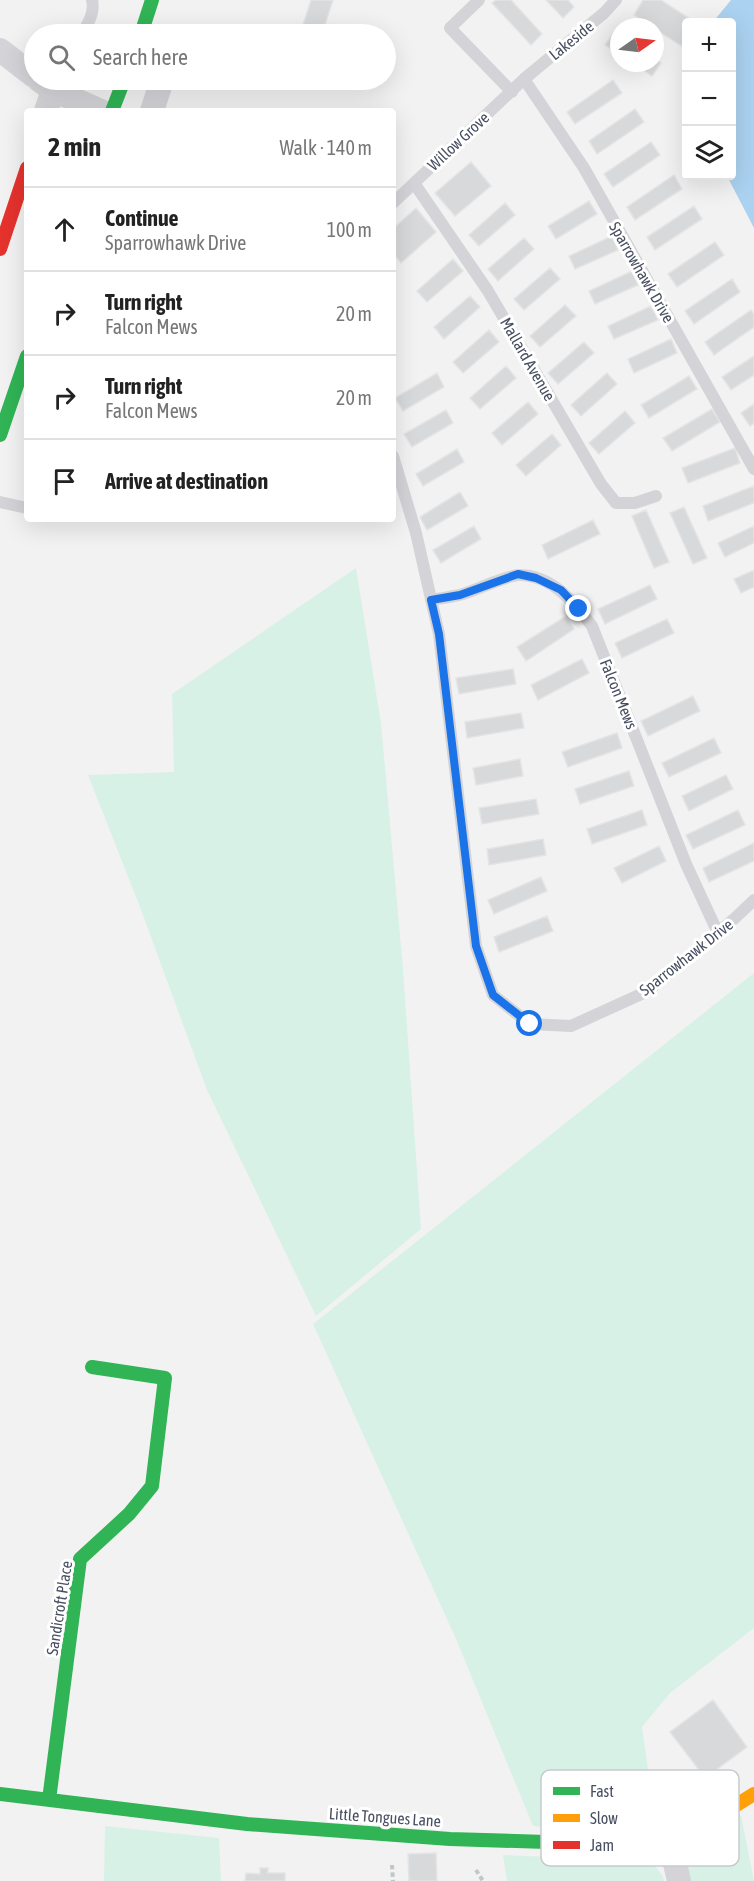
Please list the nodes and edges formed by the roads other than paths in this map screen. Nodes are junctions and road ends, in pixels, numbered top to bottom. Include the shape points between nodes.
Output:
1 (92, 0) edge
2 (152, 0) edge
3 (479, 0) edge
4 (616, 0) edge
5 (88, 24) edge
6 (144, 24) edge
7 (0, 50) edge
8 (24, 69) edge
9 (524, 79) junction
10 (53, 90) edge
11 (120, 90) edge
12 (159, 90) edge
13 (512, 92) junction
14 (93, 108) edge
15 (113, 108) edge
16 (153, 108) edge
17 (24, 177) edge
18 (414, 183) junction
19 (396, 200) edge
20 (0, 249) edge
21 (24, 365) edge
22 (0, 435) edge
23 (396, 466) edge
24 (754, 469) edge
25 (656, 496) dead end
26 (0, 502) edge
27 (24, 507) edge
28 (431, 600) junction
29 (754, 900) edge
30 (718, 933) junction
31 (92, 1367) dead end
32 (0, 1794) edge
33 (754, 1794) edge
34 (49, 1800) junction
35 (739, 1803) edge
36 (541, 1842) edge
37 (676, 1866) edge
38 (679, 1881) edge

1 - 5 lane via 94,7
2 - 6 street
3 - 13 lane via 450,28
4 - 9 lane, Lakeside
7 - 8 street
9 - 13 lane, Willow Grove
9 - 24 lane, Sparrowhawk Drive via 584,168
10 - 14 street
11 - 15 street
12 - 16 street
13 - 18 lane, Willow Grove
17 - 20 street
18 - 19 lane, Willow Grove
18 - 25 lane, Mallard Avenue via 488,291 601,484 616,503 635,503
21 - 22 street
23 - 28 lane, Sparrowhawk Drive
26 - 27 lane
28 - 30 lane, Falcon Mews via 460,595 518,574 561,590 579,609 592,626 686,864
28 - 30 lane, Sparrowhawk Drive via 439,634 476,946 493,995 530,1024 571,1026 648,991
29 - 30 lane, Sparrowhawk Drive
31 - 34 street, Sandicroft Place via 165,1378 152,1486 129,1514 80,1559
32 - 34 street, Little Tongues Lane
33 - 35 street
34 - 36 street, Little Tongues Lane via 247,1824
37 - 38 street

